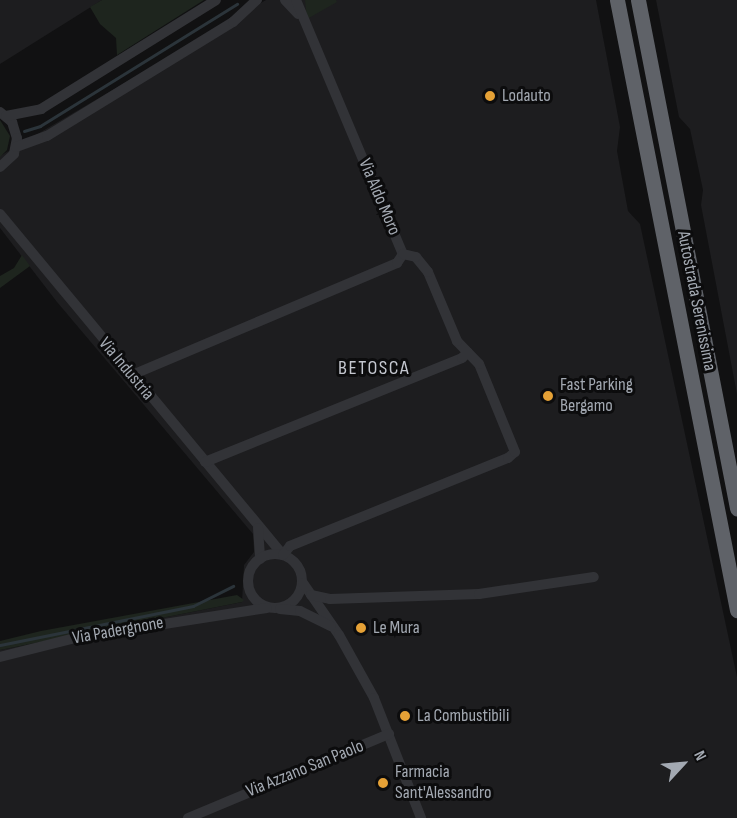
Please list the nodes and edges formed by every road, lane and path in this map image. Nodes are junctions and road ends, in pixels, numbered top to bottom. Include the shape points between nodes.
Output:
1 (216, 0) edge
2 (257, 0) edge
3 (285, 0) edge
4 (296, 0) edge
5 (617, 0) edge
6 (638, 0) edge
7 (305, 24) junction
8 (3, 114) edge
9 (16, 147) junction
10 (0, 167) edge
11 (0, 214) edge
12 (403, 254) junction
13 (468, 352) junction
14 (132, 375) junction
15 (205, 462) junction
16 (737, 508) edge
17 (256, 522) junction
18 (283, 555) junction
19 (260, 559) junction
20 (594, 577) dead end
21 (303, 583) junction
22 (248, 585) junction
23 (314, 599) junction
24 (330, 599) junction
25 (267, 608) junction
26 (279, 608) junction
27 (236, 609) junction
28 (737, 609) edge
29 (300, 611) junction
30 (332, 624) junction
31 (0, 657) edge
32 (389, 734) junction
33 (188, 818) edge
34 (421, 818) edge

1 - 8 street via 41,109
2 - 9 street via 233,22 47,136
3 - 7 street, Via Aldo Moro
4 - 7 street, Via Aldo Moro
5 - 28 highway, Autostrada Serenissima
6 - 16 highway, Autostrada Serenissima
7 - 12 street, Via Aldo Moro
8 - 9 street via 16,130
9 - 10 street
11 - 14 street, Via Industria
12 - 13 street, Via Aldo Moro via 416,257 428,272 457,341
12 - 14 street via 397,263
13 - 15 street via 462,358
13 - 18 street, Via Aldo Moro via 479,364 514,452 508,458 290,546
14 - 15 street, Via Industria
15 - 17 street, Via Industria
17 - 18 street, Via Industria
17 - 19 street via 261,538
18 - 19 street
18 - 21 street via 298,566
19 - 22 street via 249,573
20 - 24 street via 479,594
21 - 23 street
21 - 26 street via 296,600
22 - 25 street via 253,597
22 - 27 street via 247,598
23 - 24 street
23 - 29 street
23 - 30 street
24 - 30 street
25 - 26 street
25 - 27 street, Via Padergnone
26 - 29 street
27 - 31 street, Via Padergnone via 75,638
29 - 30 street
30 - 32 street via 374,698
32 - 33 street, Via Azzano San Paolo
32 - 34 street

